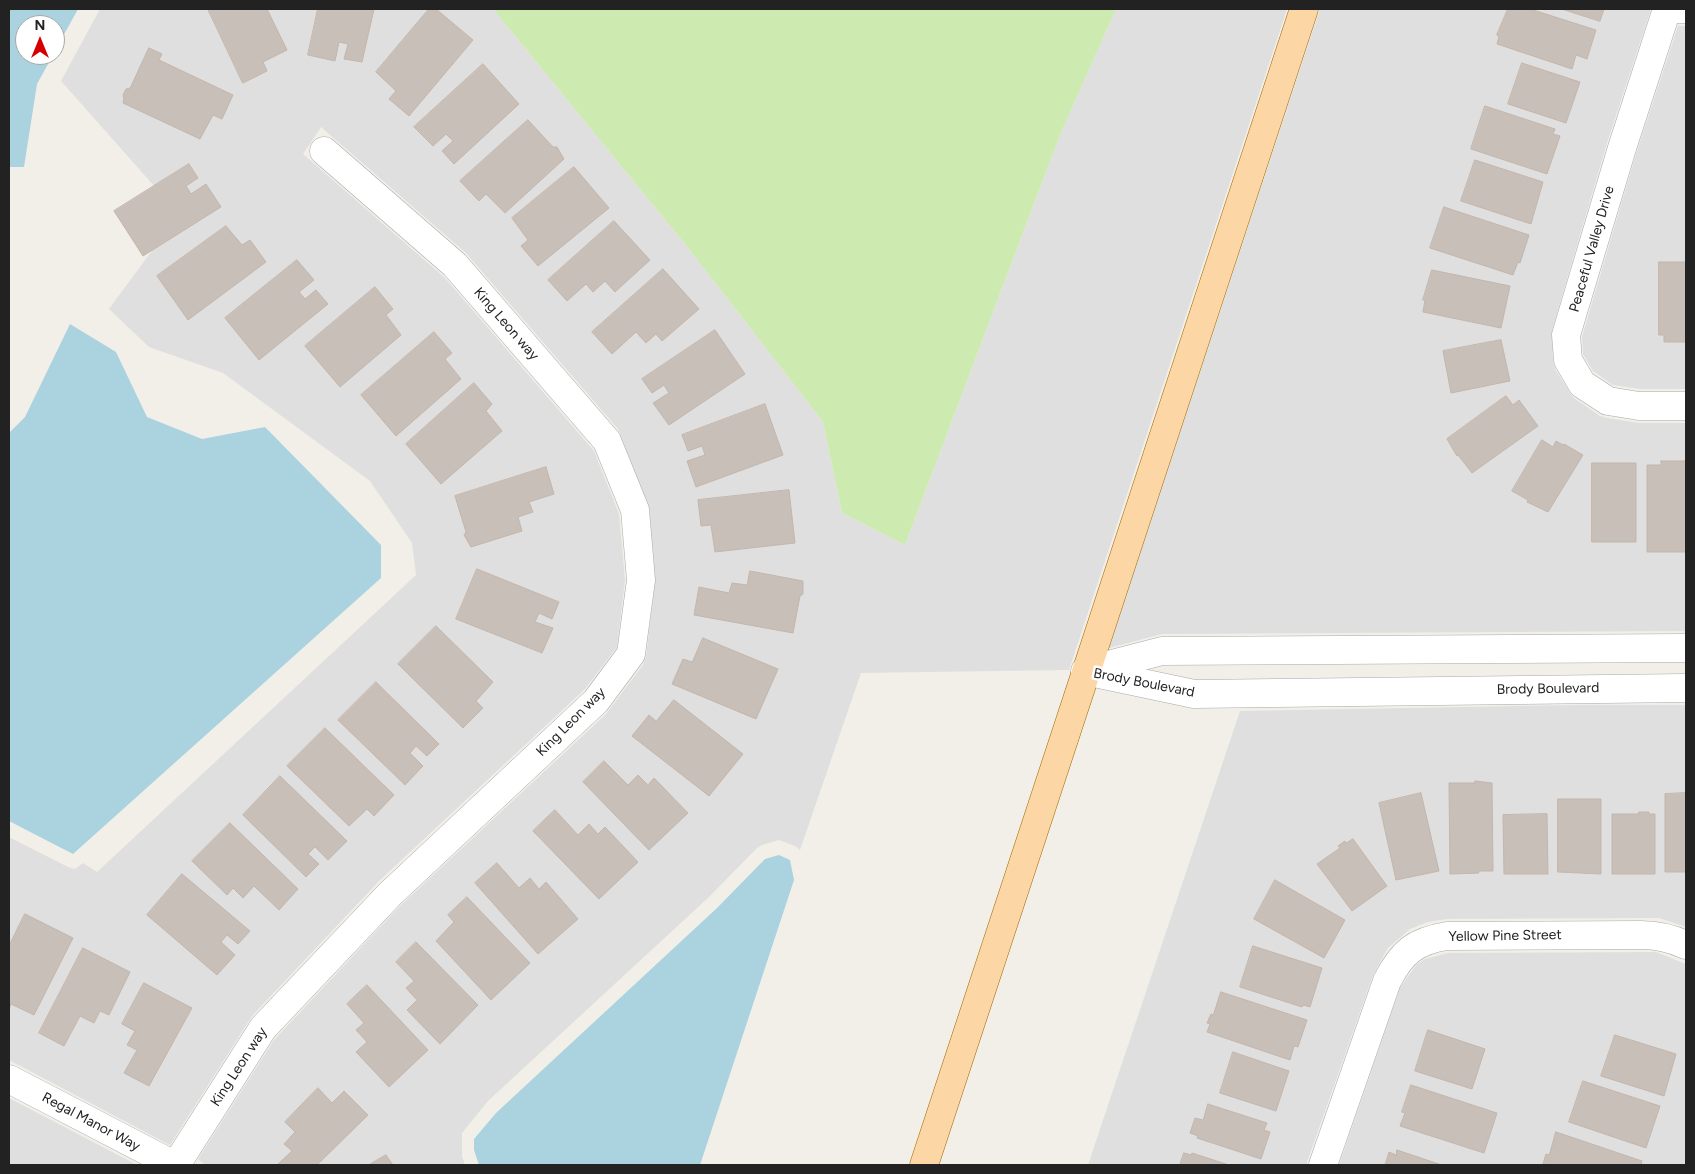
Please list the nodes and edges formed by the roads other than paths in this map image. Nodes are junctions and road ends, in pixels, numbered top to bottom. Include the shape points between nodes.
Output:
1 (1304, 9) edge
2 (1667, 9) edge
3 (1686, 9) edge
4 (324, 151) dead end
5 (1686, 406) edge
6 (1686, 648) edge
7 (1085, 672) junction
8 (1686, 688) edge
9 (1686, 945) edge
10 (9, 1079) edge
11 (175, 1165) edge
12 (924, 1165) edge
13 (1323, 1165) edge

1 - 7 main road
2 - 3 street
2 - 5 street, Peaceful Valley Drive via 1566,336 1568,360 1582,384 1608,401 1639,406
4 - 11 street, King Leon way via 455,265 607,441 635,510 641,580 631,654 596,701 390,894 262,1028
6 - 7 street, Brody Boulevard via 1162,651
7 - 8 street, Brody Boulevard via 1194,694
7 - 12 main road
9 - 13 street, Yellow Pine Street via 1658,935 1447,936 1418,943 1399,960 1387,980
10 - 11 street, Regal Manor Way

